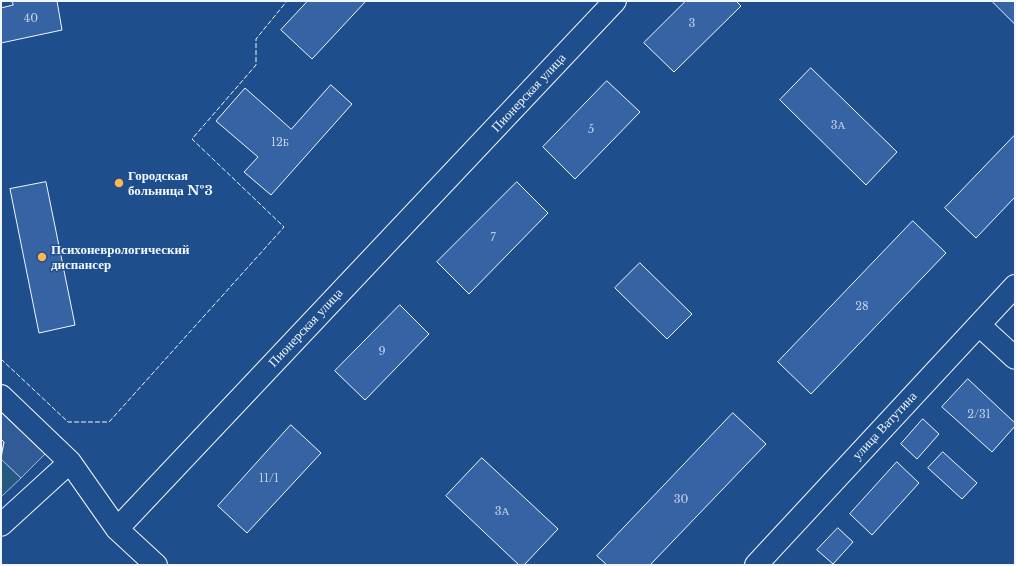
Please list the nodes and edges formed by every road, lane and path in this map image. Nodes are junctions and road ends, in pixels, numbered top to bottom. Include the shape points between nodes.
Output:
1 (615, 1) edge
2 (1015, 286) edge
3 (979, 325) junction
4 (1015, 358) edge
5 (1, 396) edge
6 (70, 462) junction
7 (1, 525) edge
8 (117, 529) junction
9 (156, 565) edge
10 (756, 565) edge

1 - 8 street, Пионерская улица
2 - 3 street, улица Ватутина
3 - 4 street
3 - 10 street, улица Ватутина
5 - 6 street
6 - 7 street
6 - 8 street
8 - 9 street

